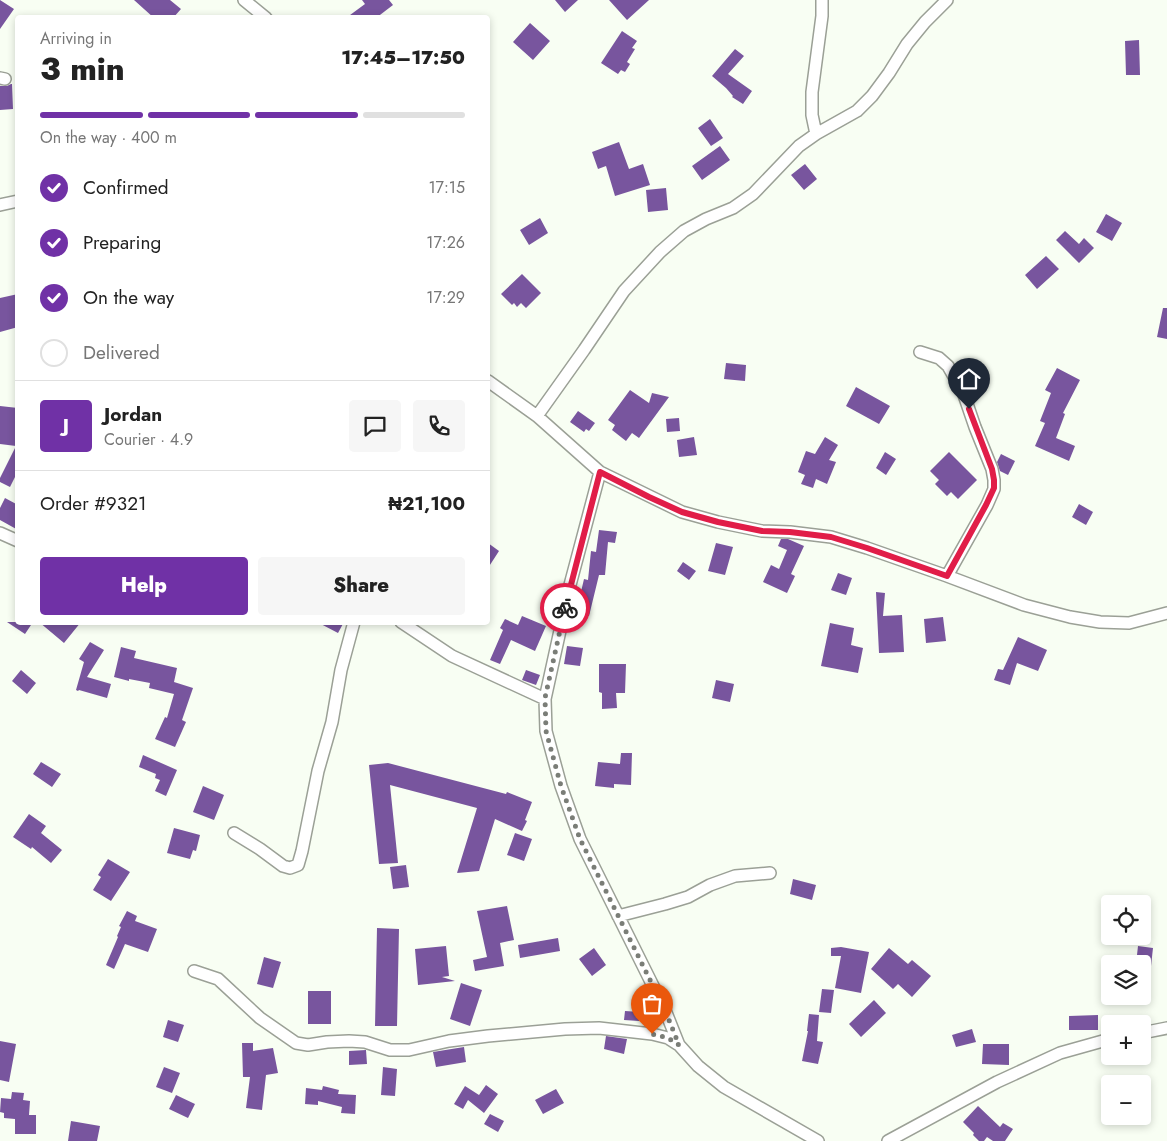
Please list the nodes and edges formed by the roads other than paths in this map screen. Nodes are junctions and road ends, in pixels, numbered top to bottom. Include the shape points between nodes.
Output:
1 (244, 0) edge
2 (822, 0) edge
3 (947, 0) edge
4 (262, 15) edge
5 (816, 134) junction
6 (15, 202) edge
7 (0, 205) edge
8 (920, 352) dead end
9 (490, 382) edge
10 (537, 416) junction
11 (600, 472) junction
12 (0, 533) edge
13 (15, 540) edge
14 (947, 576) junction
15 (1167, 613) edge
16 (353, 625) edge
17 (406, 625) edge
18 (545, 698) junction
19 (234, 832) dead end
20 (770, 873) dead end
21 (618, 916) junction
22 (194, 971) dead end
23 (1167, 1028) edge
24 (1151, 1031) edge
25 (1101, 1042) edge
26 (679, 1045) junction
27 (818, 1141) edge
28 (888, 1141) edge

1 - 4 street
2 - 5 street via 812,92
3 - 5 street via 907,44 872,96 857,110
5 - 10 street via 799,146 753,194 733,208 684,230 660,252 624,290
6 - 7 street
8 - 14 street via 939,358 958,383 994,480 986,505
9 - 10 street
10 - 11 street
11 - 14 street via 682,512 762,531 831,537
11 - 18 street via 570,584
12 - 13 street
14 - 15 street via 1024,605 1070,617 1129,623
16 - 19 street via 298,865 283,866
17 - 18 street via 452,656
18 - 21 street via 546,731 561,786 580,839
20 - 21 street via 735,876 688,897
21 - 26 street
22 - 26 street via 218,979 260,1018 296,1043 308,1045 349,1041 390,1050 409,1050 448,1041 599,1028 652,1034
23 - 24 street
25 - 28 street via 1060,1054 996,1082
26 - 27 street via 724,1087

